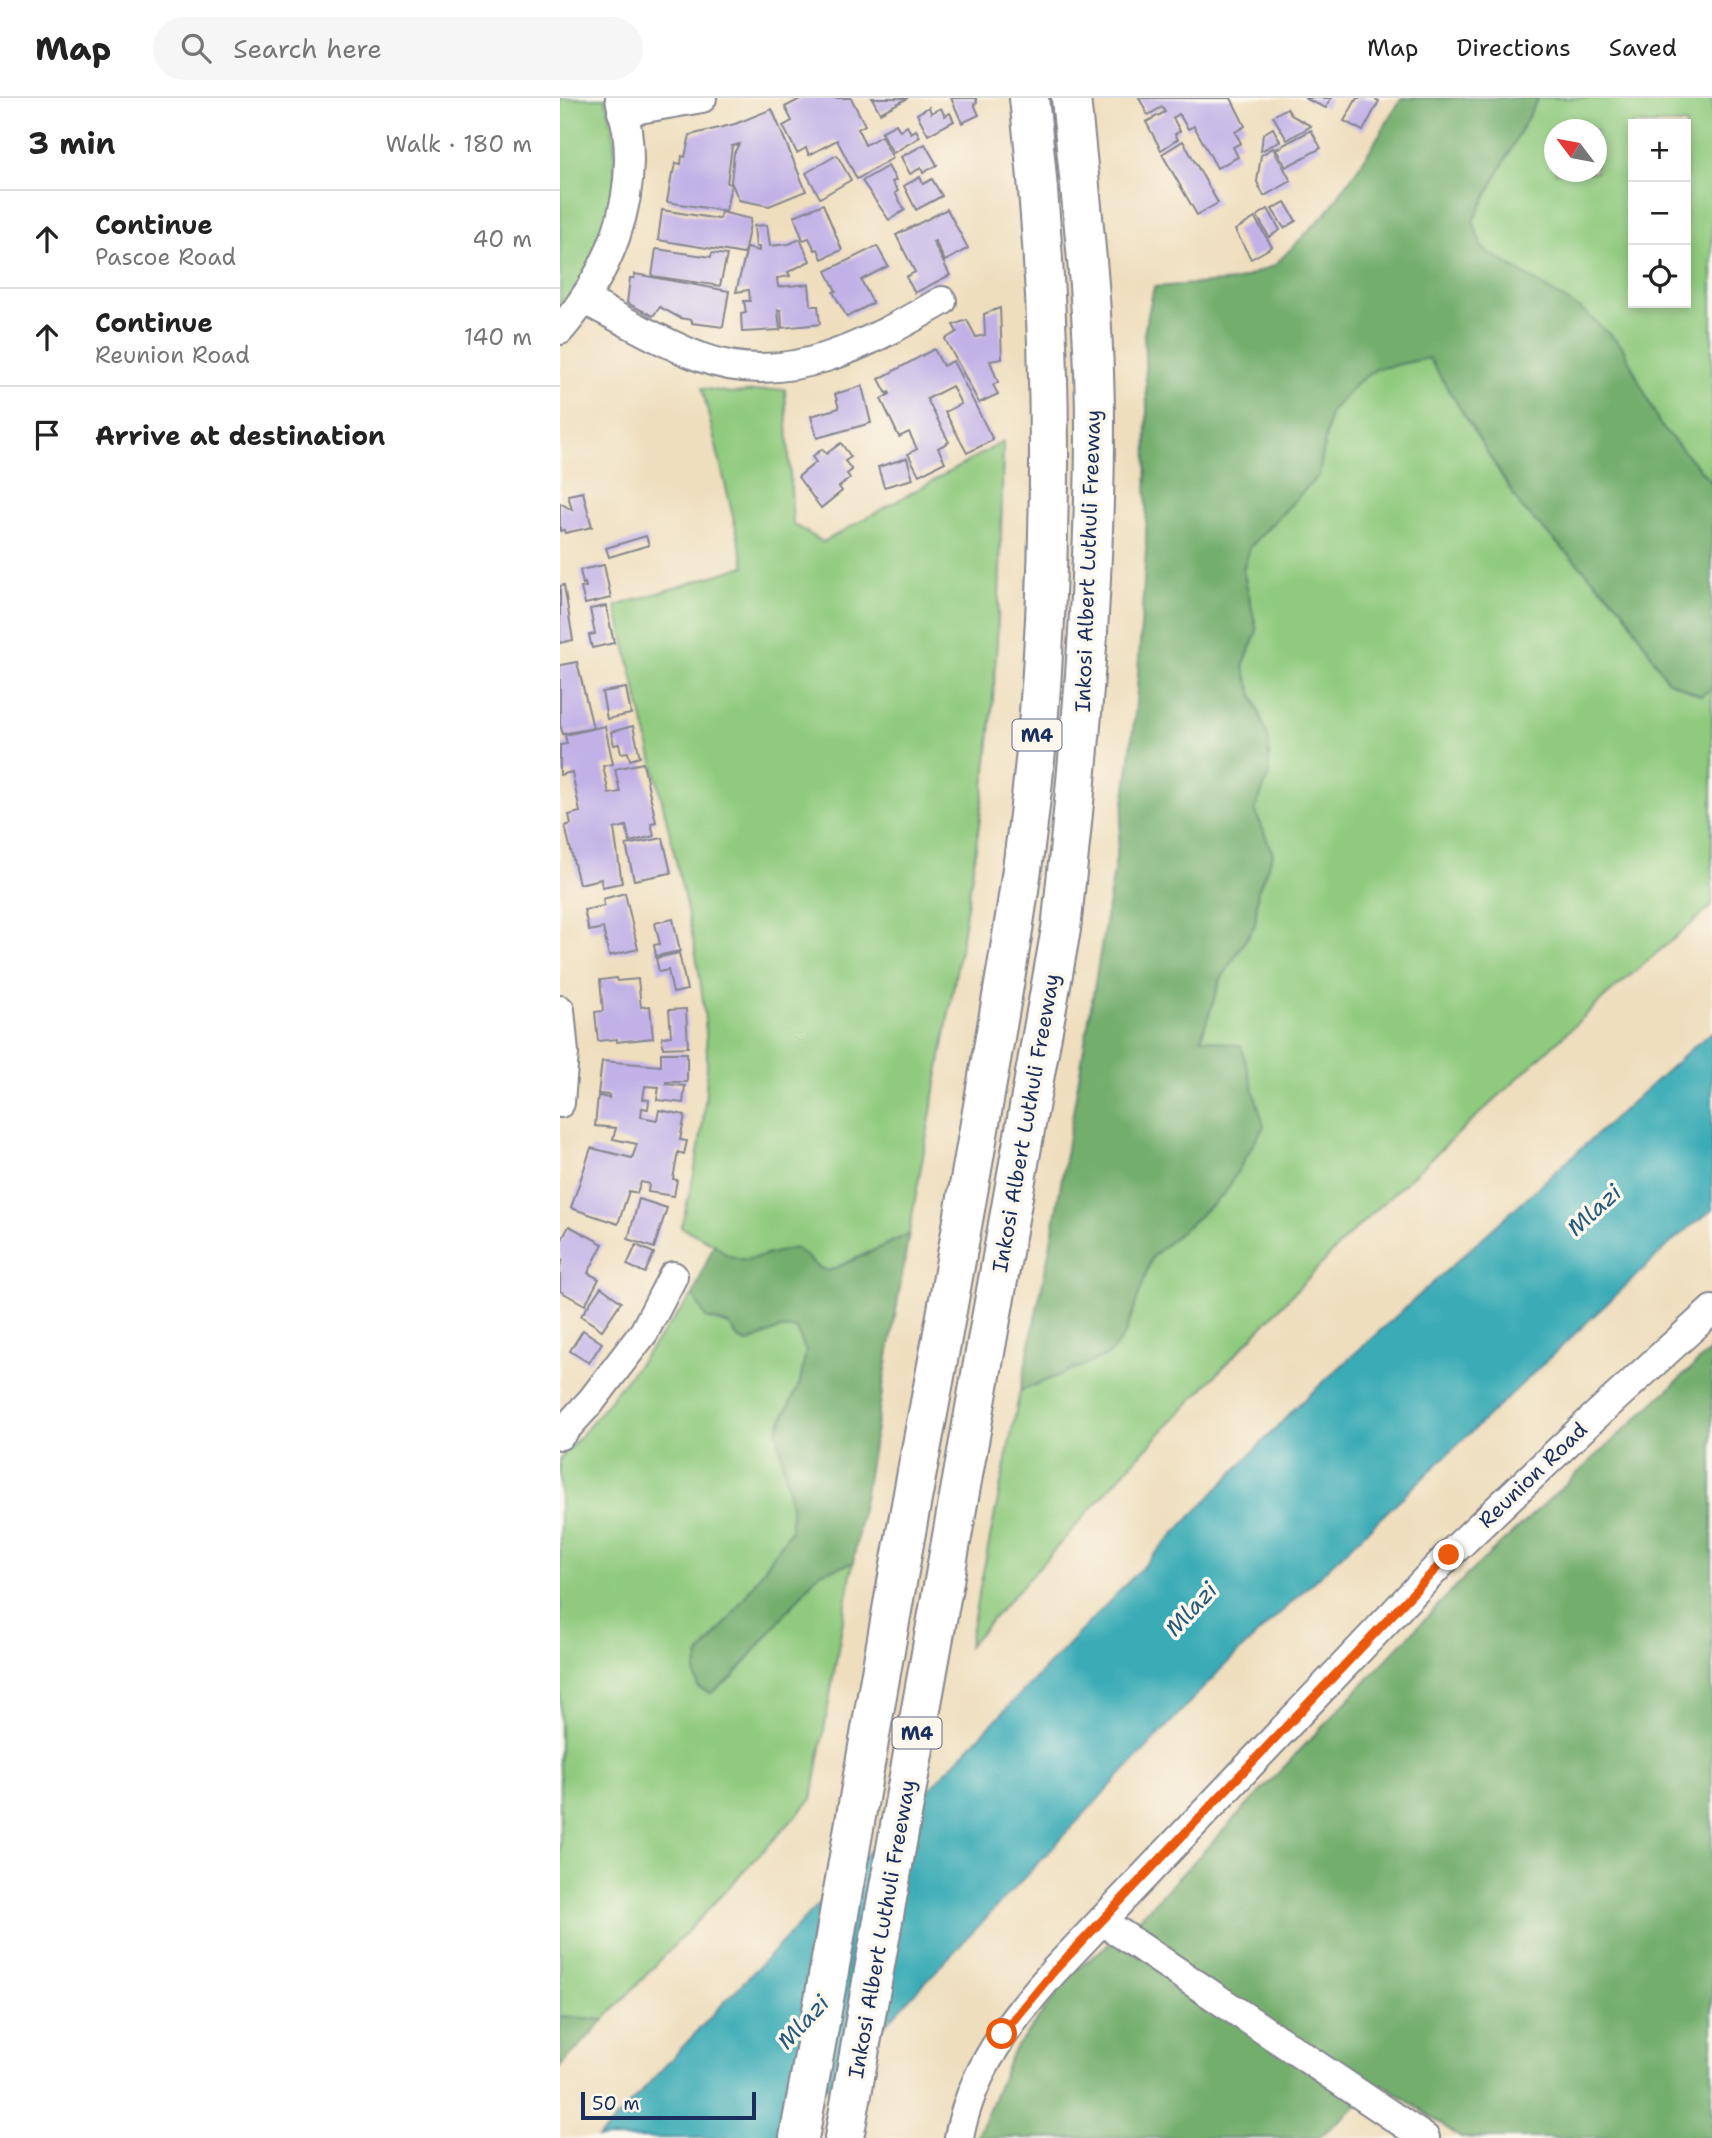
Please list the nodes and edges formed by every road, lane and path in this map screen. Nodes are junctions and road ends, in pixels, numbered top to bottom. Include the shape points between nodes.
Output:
1 (702, 98) edge
2 (1018, 98) edge
3 (1029, 98) edge
4 (1071, 98) edge
5 (1088, 98) edge
6 (621, 105) edge
7 (1035, 149) junction
8 (585, 300) junction
9 (943, 301) dead end
10 (1091, 301) junction
11 (560, 330) edge
12 (560, 1010) edge
13 (560, 1103) edge
14 (673, 1276) dead end
15 (1712, 1310) edge
16 (560, 1435) edge
17 (1102, 1921) junction
18 (799, 2138) edge
19 (844, 2138) edge
20 (959, 2138) edge
21 (1425, 2138) edge

1 - 6 street
2 - 7 highway
3 - 7 highway, Inkosi Albert Luthuli Freeway / M4
4 - 10 highway, Inkosi Albert Luthuli Freeway / M4
5 - 10 highway
6 - 8 street via 627,129 628,175 621,220 606,263
7 - 18 highway, Inkosi Albert Luthuli Freeway / M4 via 1049,462 1037,738 1010,950
8 - 9 street via 702,358 763,369 827,359
8 - 11 street
10 - 19 highway, Inkosi Albert Luthuli Freeway / M4 via 1093,551 1081,746 1061,929
12 - 13 street via 564,1053
14 - 16 street via 645,1332
15 - 17 street, Reunion Road via 1449,1555
17 - 20 street, Reunion Road via 1002,2034 968,2101
17 - 21 street

